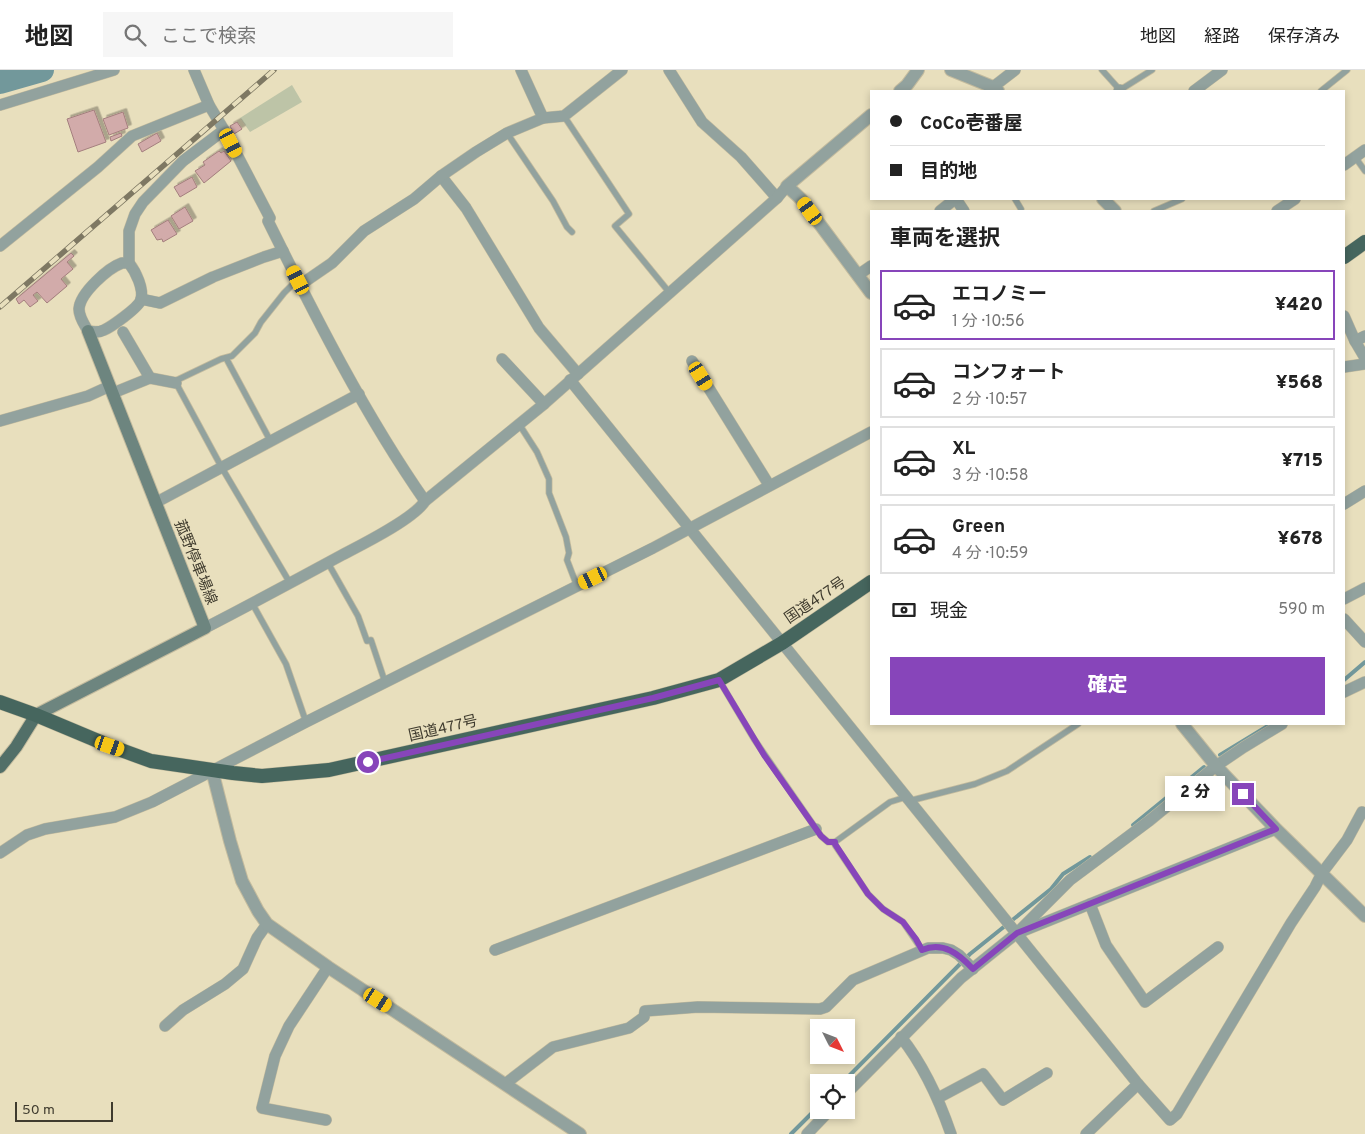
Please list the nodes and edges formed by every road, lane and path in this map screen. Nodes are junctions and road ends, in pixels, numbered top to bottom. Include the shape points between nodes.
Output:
1 (114, 70) edge
2 (194, 70) edge
3 (521, 70) edge
4 (622, 70) edge
5 (669, 70) edge
6 (918, 70) edge
7 (951, 70) edge
8 (1015, 70) edge
9 (1102, 70) edge
10 (1152, 70) edge
11 (1222, 70) edge
12 (1347, 70) edge
13 (905, 89) edge
14 (996, 89) edge
15 (1118, 90) edge
16 (1121, 90) edge
17 (1195, 90) edge
18 (1322, 90) edge
19 (0, 105) edge
20 (209, 105) junction
21 (564, 116) junction
22 (870, 116) edge
23 (543, 118) junction
24 (224, 130) junction
25 (507, 133) junction
26 (1365, 150) edge
27 (1355, 157) junction
28 (1345, 164) edge
29 (1365, 171) edge
30 (441, 176) junction
31 (788, 186) junction
32 (777, 198) junction
33 (955, 200) edge
34 (1016, 200) edge
35 (1104, 200) edge
36 (1180, 200) edge
37 (1294, 200) edge
38 (1021, 208) dead end
39 (941, 210) edge
40 (1114, 210) edge
41 (1156, 210) edge
42 (1278, 210) edge
43 (572, 232) dead end
44 (1365, 242) edge
45 (0, 246) edge
46 (283, 251) junction
47 (1345, 256) edge
48 (129, 263) junction
49 (870, 267) edge
50 (858, 275) junction
51 (299, 283) junction
52 (669, 292) junction
53 (870, 292) edge
54 (141, 299) junction
55 (1345, 317) edge
56 (88, 331) junction
57 (123, 332) dead end
58 (1360, 338) edge
59 (226, 358) junction
60 (1365, 358) edge
61 (502, 359) dead end
62 (692, 360) dead end
63 (1365, 364) edge
64 (1345, 367) edge
65 (574, 377) junction
66 (150, 378) junction
67 (174, 383) junction
68 (112, 390) junction
69 (359, 394) junction
70 (544, 404) junction
71 (0, 421) edge
72 (519, 424) junction
73 (870, 433) edge
74 (271, 442) junction
75 (222, 468) junction
76 (768, 485) junction
77 (1365, 491) edge
78 (425, 501) junction
79 (155, 503) junction
80 (1345, 503) edge
81 (688, 528) junction
82 (328, 563) junction
83 (290, 583) junction
84 (870, 583) edge
85 (577, 586) junction
86 (1365, 588) edge
87 (1345, 598) edge
88 (252, 603) junction
89 (1345, 620) edge
90 (206, 628) junction
91 (1365, 642) edge
92 (782, 643) junction
93 (719, 680) junction
94 (385, 682) junction
95 (1365, 682) edge
96 (1345, 692) edge
97 (0, 702) edge
98 (36, 715) junction
99 (306, 722) junction
100 (1077, 725) edge
101 (1183, 725) edge
102 (1280, 725) edge
103 (1216, 766) junction
104 (0, 767) edge
105 (212, 770) junction
106 (907, 799) junction
107 (1365, 813) edge
108 (816, 829) junction
109 (1276, 829) junction
110 (835, 842) junction
111 (0, 853) edge
112 (1322, 873) junction
113 (1090, 904) junction
114 (1365, 916) edge
115 (268, 924) junction
116 (1015, 932) junction
117 (1218, 947) dead end
118 (496, 950) dead end
119 (922, 950) junction
120 (328, 967) junction
121 (971, 967) junction
122 (164, 1026) dead end
123 (901, 1037) junction
124 (1047, 1073) dead end
125 (505, 1084) junction
126 (1138, 1084) junction
127 (855, 1085) edge
128 (938, 1098) junction
129 (821, 1119) edge
130 (326, 1120) dead end
131 (580, 1134) edge
132 (807, 1134) edge
133 (950, 1134) edge
134 (1086, 1134) edge

1 - 19 street
2 - 20 street
3 - 23 street
4 - 21 street
5 - 32 street via 702,122 741,157
6 - 13 street
7 - 14 street
8 - 14 street
9 - 15 lane
10 - 16 lane
11 - 17 street
12 - 18 lane
20 - 24 street
20 - 45 street via 132,136 98,168
21 - 23 street
21 - 52 lane via 629,214 615,226
22 - 31 street
23 - 25 street
24 - 46 street via 270,218 268,221
24 - 48 street via 183,160 134,214 129,231
25 - 30 street
25 - 43 lane
26 - 27 street
27 - 28 street
27 - 29 lane
30 - 51 street via 414,199 364,231 332,263
30 - 65 street via 466,208 539,328
31 - 32 street
31 - 50 street
32 - 52 street
33 - 39 street
34 - 38 lane
35 - 40 street
36 - 41 lane
37 - 42 street
44 - 47 highway
46 - 51 street
46 - 54 street via 213,277 160,303
48 - 54 street via 140,288
48 - 56 street via 114,266 83,297 80,314
49 - 50 street
50 - 53 street
51 - 59 lane via 284,293 255,333
51 - 69 street
52 - 65 street
54 - 56 street via 138,306 103,331
55 - 58 street
56 - 68 main road, 菰野停車場線
57 - 66 street
58 - 60 street
59 - 67 lane
59 - 74 lane
61 - 70 street
62 - 76 street
63 - 64 street
65 - 70 street
65 - 81 street
66 - 67 street
66 - 68 street
67 - 75 lane
68 - 71 street
68 - 79 main road, 菰野停車場線
69 - 74 street
69 - 78 street via 394,456
70 - 72 street
72 - 78 street
72 - 85 lane via 549,479 549,493 566,537 567,560
73 - 76 street
74 - 75 street
75 - 79 street
75 - 83 lane
76 - 81 street
77 - 80 street
78 - 82 street via 422,507 398,523
79 - 90 main road, 菰野停車場線
81 - 85 street
81 - 92 street
82 - 83 street
82 - 94 lane via 358,616 367,641 371,640
83 - 88 street
84 - 92 highway, 国道477号
85 - 94 street
86 - 87 street
88 - 90 street
88 - 99 lane via 286,664
89 - 91 street
90 - 98 main road, 菰野停車場線
92 - 93 highway, 国道477号
92 - 106 street
93 - 105 highway, 国道477号 via 644,700 330,770 262,776
93 - 108 lane via 759,747
94 - 99 street
95 - 96 street
97 - 98 highway, 国道477号
98 - 104 main road
98 - 105 highway, 国道477号 via 151,761
99 - 105 street
100 - 106 lane via 1008,771 974,784
101 - 103 street
102 - 103 street
103 - 109 street
103 - 116 street via 1150,821 1070,880
105 - 111 street via 152,802 115,817 46,829 26,836
105 - 115 street via 242,881
106 - 110 lane via 890,802
106 - 116 street
107 - 112 street via 1362,812 1347,840
108 - 110 lane via 828,842
108 - 118 street
109 - 112 street
109 - 113 street
110 - 119 lane via 868,894 903,922
112 - 114 street
112 - 126 street via 1177,1114 1170,1120
113 - 116 street
113 - 117 street via 1106,945 1145,1002
115 - 120 street
115 - 122 street via 257,938 243,969
116 - 121 street
116 - 126 street
119 - 121 street via 943,948 959,955
119 - 125 street via 853,980 820,1009 698,1007 645,1011 644,1017 629,1028 553,1047
120 - 125 street
120 - 130 street via 288,1026 275,1056 262,1108
121 - 123 street
123 - 127 street
123 - 128 street
124 - 128 street via 1003,1100 983,1074
125 - 131 street
126 - 134 street
128 - 133 street
129 - 132 street

